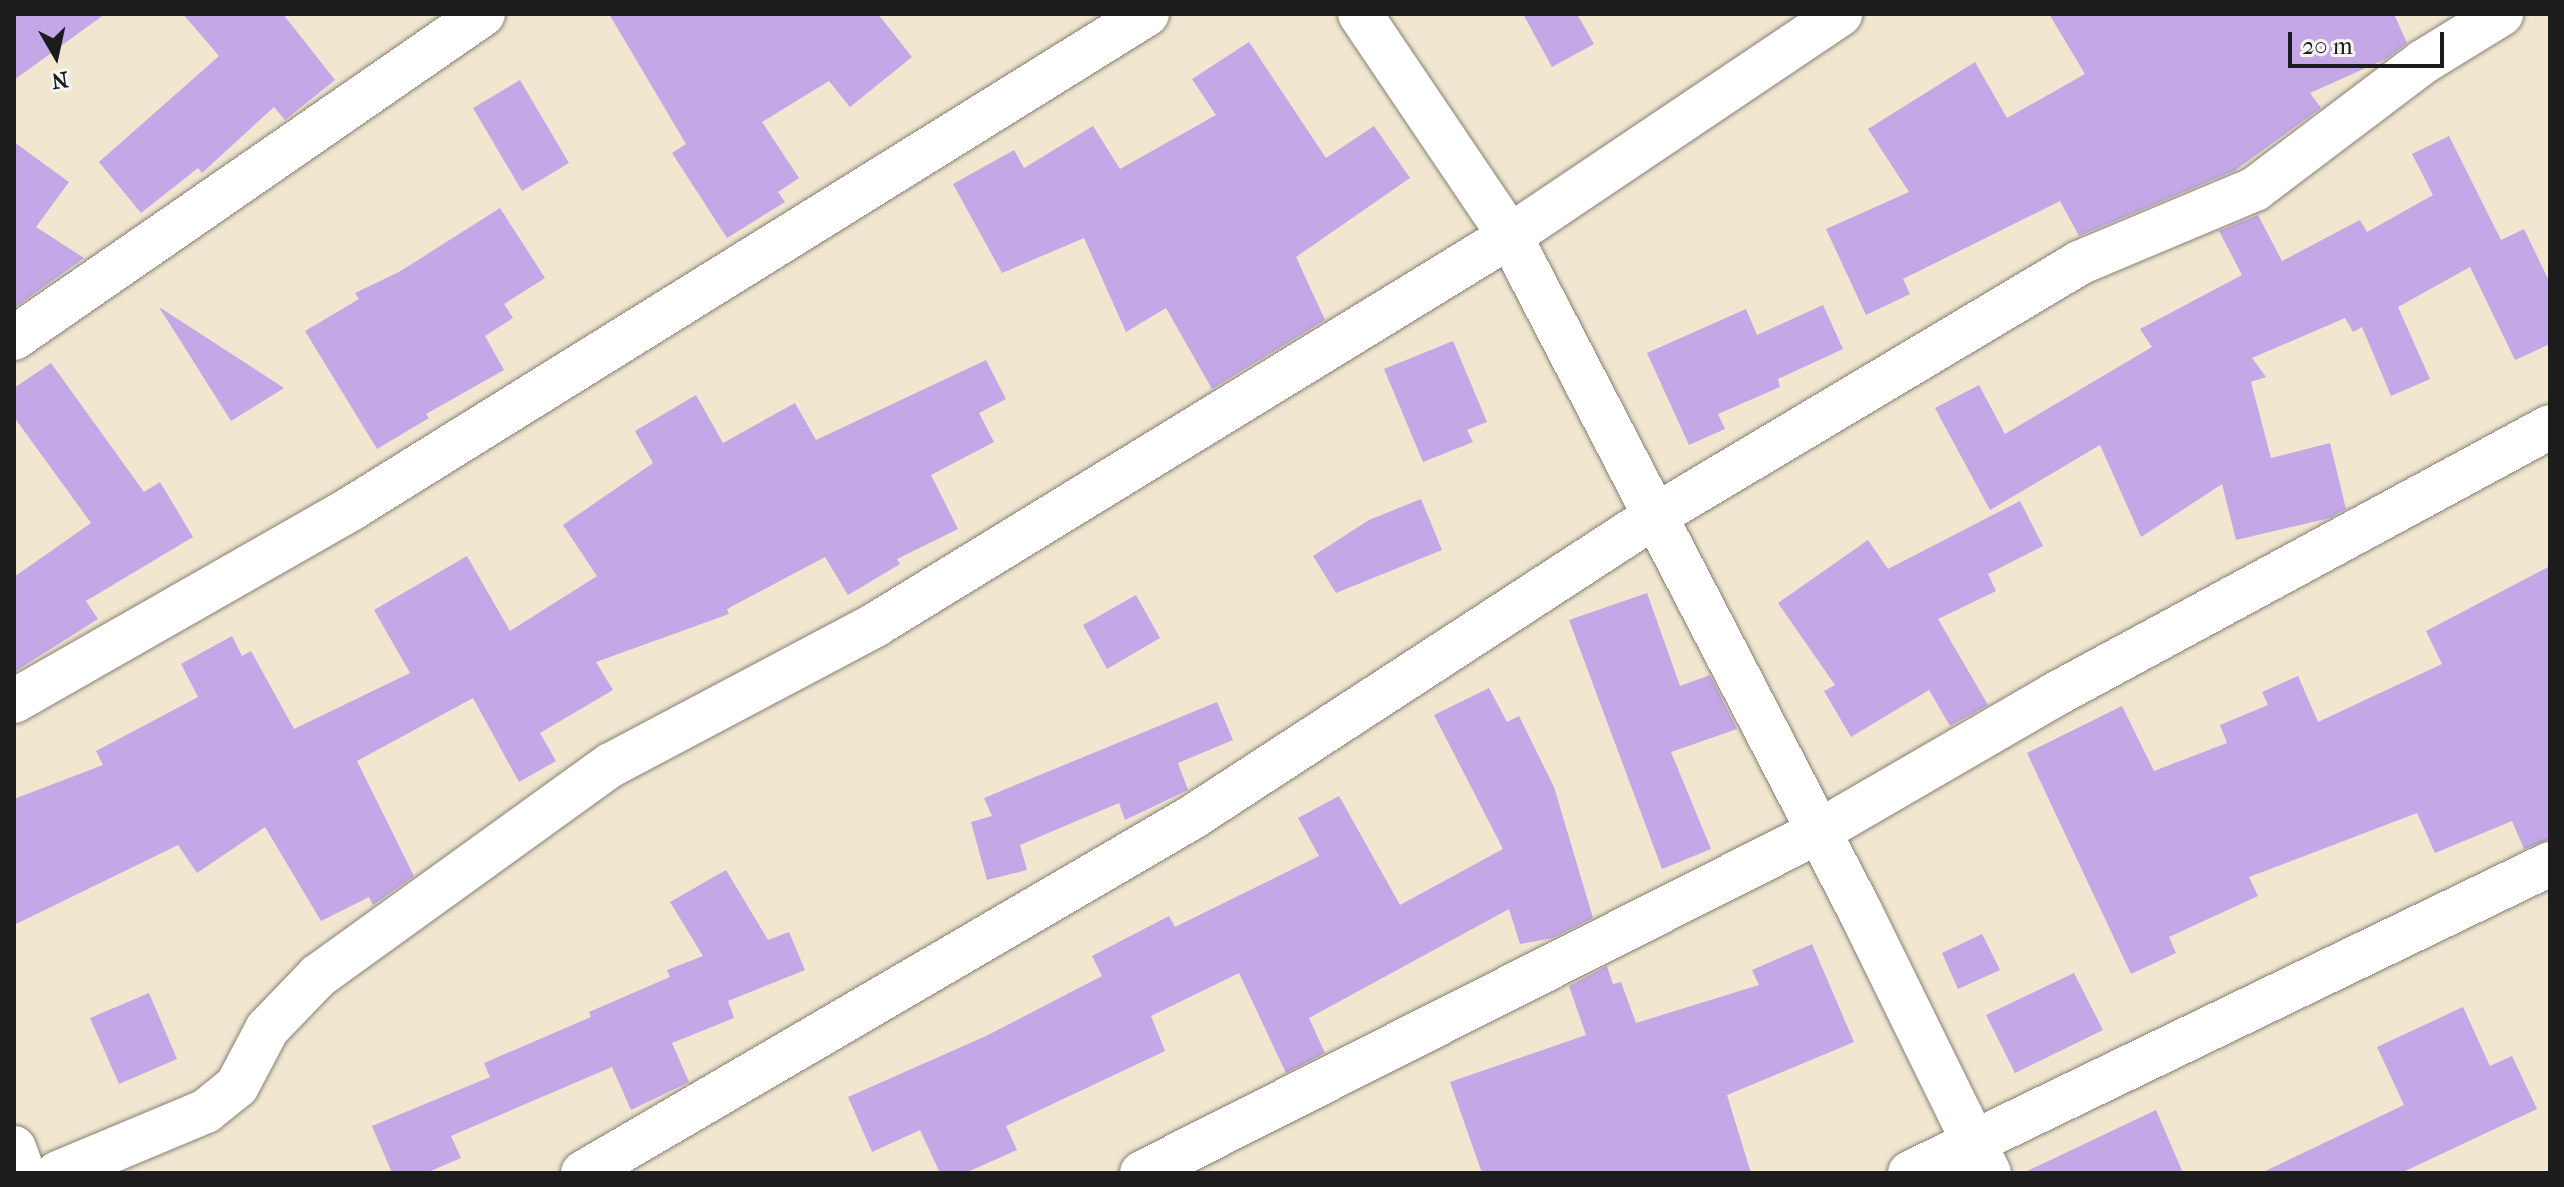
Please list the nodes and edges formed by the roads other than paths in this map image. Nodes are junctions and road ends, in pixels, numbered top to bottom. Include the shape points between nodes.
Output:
1 (483, 14) edge
2 (1147, 14) edge
3 (1360, 14) edge
4 (1840, 14) edge
5 (2501, 14) edge
6 (1510, 236) junction
7 (14, 338) edge
8 (2550, 427) edge
9 (1655, 516) junction
10 (14, 701) edge
11 (1818, 832) junction
12 (2550, 864) edge
13 (14, 1148) edge
14 (1981, 1156) edge
15 (23, 1173) edge
16 (58, 1173) edge
17 (583, 1173) edge
18 (1142, 1173) edge
19 (1910, 1173) edge

1 - 7 street
2 - 10 street via 365,500
3 - 6 street
4 - 6 street
5 - 9 street via 2423,62 2255,189 2079,263
6 - 9 street
6 - 16 street via 875,625 611,765 318,976 267,1029 237,1086 206,1111
8 - 11 street via 2054,695
9 - 11 street
9 - 17 street via 1191,818
11 - 14 street
11 - 18 street
12 - 14 street
13 - 15 street
14 - 19 street

